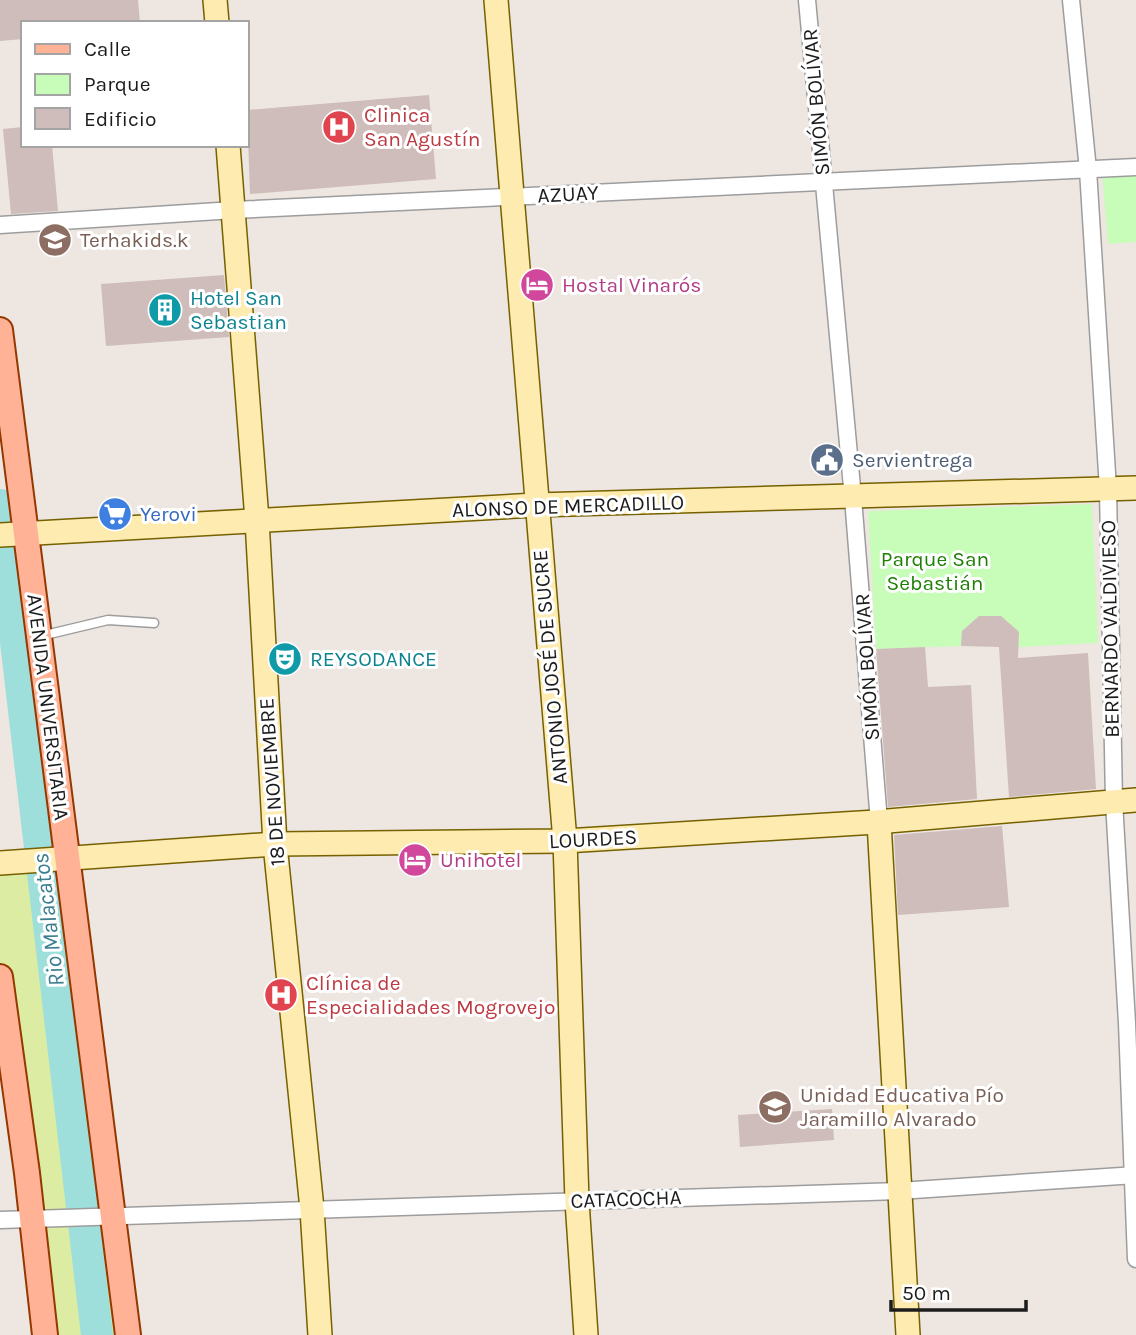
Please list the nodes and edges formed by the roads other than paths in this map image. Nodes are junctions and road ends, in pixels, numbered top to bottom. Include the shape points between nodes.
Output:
1 (215, 0) edge
2 (496, 0) edge
3 (807, 0) edge
4 (1071, 0) edge
5 (217, 21) edge
6 (228, 147) edge
7 (1136, 167) edge
8 (1088, 170) junction
9 (823, 181) junction
10 (512, 197) junction
11 (234, 210) junction
12 (0, 225) edge
13 (0, 330) edge
14 (1136, 488) edge
15 (1108, 489) junction
16 (853, 498) junction
17 (536, 505) junction
18 (257, 520) junction
19 (13, 534) edge
20 (154, 623) dead end
21 (37, 638) junction
22 (1125, 801) edge
23 (879, 822) junction
24 (565, 841) junction
25 (275, 844) junction
26 (60, 861) junction
27 (3, 863) edge
28 (0, 977) edge
29 (1131, 1023) edge
30 (1133, 1175) edge
31 (900, 1191) junction
32 (577, 1201) junction
33 (312, 1209) junction
34 (105, 1218) junction
35 (40, 1219) junction
36 (0, 1220) edge
37 (1136, 1259) edge
38 (44, 1335) edge
39 (128, 1335) edge
40 (320, 1335) edge
41 (586, 1335) edge
42 (908, 1335) edge

1 - 5 street
2 - 10 street, ANTONIO JOSÉ DE SUCRE
3 - 9 street, SIMÓN BOLÍVAR
4 - 8 street, BERNARDO VALDIVIESO
6 - 11 street, 18 DE NOVIEMBRE
7 - 8 street, AZUAY
8 - 9 street, AZUAY
8 - 15 street, BERNARDO VALDIVIESO
9 - 10 street, AZUAY
9 - 16 street, SIMÓN BOLÍVAR
10 - 11 street, AZUAY
10 - 17 street, ANTONIO JOSÉ DE SUCRE
11 - 12 street, AZUAY
11 - 18 street, 18 DE NOVIEMBRE
13 - 19 main road, AVENIDA UNIVERSITARIA
14 - 15 street, ALONSO DE MERCADILLO
15 - 16 street, ALONSO DE MERCADILLO
15 - 22 street, BERNARDO VALDIVIESO
16 - 17 street, ALONSO DE MERCADILLO
16 - 23 street, SIMÓN BOLÍVAR
17 - 18 street, ALONSO DE MERCADILLO
17 - 24 street, ANTONIO JOSÉ DE SUCRE
18 - 19 street, ALONSO DE MERCADILLO
18 - 25 street, 18 DE NOVIEMBRE
19 - 21 main road, AVENIDA UNIVERSITARIA
20 - 21 lane via 108,620
21 - 26 main road, AVENIDA UNIVERSITARIA
22 - 23 street, LOURDES
22 - 29 street, BERNARDO VALDIVIESO
23 - 24 street, LOURDES
23 - 31 street, SIMÓN BOLÍVAR
24 - 25 street, LOURDES
24 - 32 street, ANTONIO JOSÉ DE SUCRE
25 - 26 street, LOURDES
25 - 33 street, 18 DE NOVIEMBRE
26 - 27 street, LOURDES
26 - 34 main road, AVENIDA UNIVERSITARIA
28 - 35 main road
29 - 30 street, BERNARDO VALDIVIESO
30 - 31 street, CATACOCHA
30 - 37 street, BERNARDO VALDIVIESO
31 - 32 street, CATACOCHA
31 - 42 street, SIMÓN BOLÍVAR
32 - 33 street, CATACOCHA
32 - 41 street, ANTONIO JOSÉ DE SUCRE
33 - 34 street, CATACOCHA
33 - 40 street, 18 DE NOVIEMBRE
34 - 35 street, CATACOCHA
34 - 39 main road, AVENIDA UNIVERSITARIA
35 - 36 street, CATACOCHA
35 - 38 main road

